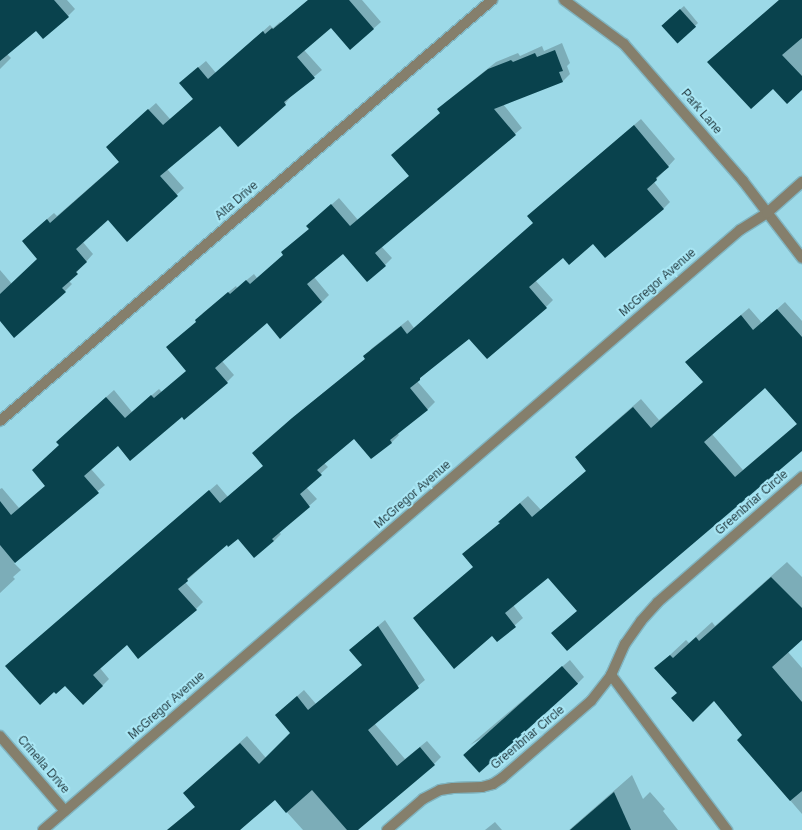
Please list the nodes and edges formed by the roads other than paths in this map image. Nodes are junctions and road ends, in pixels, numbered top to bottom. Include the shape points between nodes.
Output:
1 (492, 0) edge
2 (564, 0) edge
3 (802, 182) edge
4 (767, 213) junction
5 (802, 258) edge
6 (0, 421) edge
7 (802, 477) edge
8 (611, 675) junction
9 (0, 736) edge
10 (65, 811) junction
11 (43, 830) edge
12 (387, 830) edge
13 (727, 830) edge

1 - 6 street, Alta Drive
2 - 4 street, Park Lane via 624,44 743,181
3 - 4 street, McGregor Avenue
4 - 5 street, Park Lane
4 - 10 street, McGregor Avenue via 728,240
7 - 8 street, Greenbriar Circle via 658,602 625,644
8 - 12 street, Greenbriar Circle via 591,701 502,778 482,787 440,790 423,798
8 - 13 street
9 - 10 street, Crinella Drive
10 - 11 street, McGregor Avenue

